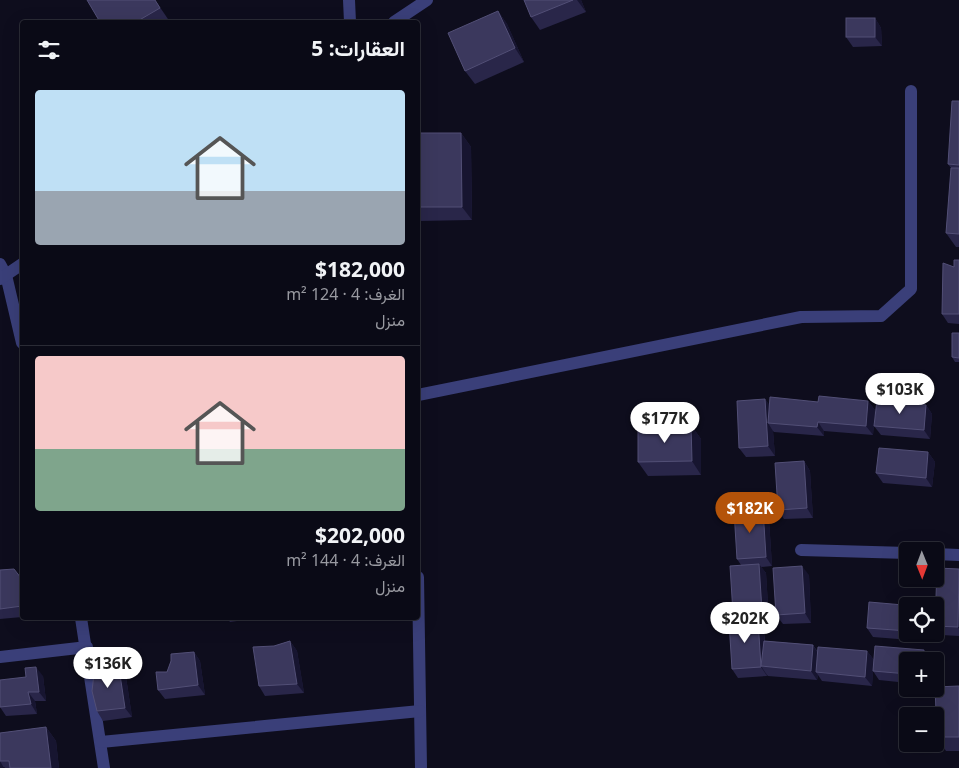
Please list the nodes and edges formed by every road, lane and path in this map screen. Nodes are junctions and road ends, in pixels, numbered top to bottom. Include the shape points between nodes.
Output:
1 (349, 0) edge
2 (427, 0) edge
3 (350, 20) edge
4 (397, 20) edge
5 (911, 90) dead end
6 (20, 265) edge
7 (2, 273) edge
8 (20, 336) edge
9 (420, 395) edge
10 (801, 550) dead end
11 (899, 553) edge
12 (944, 554) edge
13 (959, 555) edge
14 (82, 620) edge
15 (419, 620) edge
16 (87, 648) junction
17 (0, 657) edge
18 (420, 711) junction
19 (101, 742) junction
20 (104, 768) edge
21 (421, 768) edge

1 - 3 street
2 - 4 street
5 - 9 street via 911,289 881,316 801,317
6 - 7 street
7 - 8 street
10 - 11 street
12 - 13 street
14 - 16 street
15 - 18 street
16 - 17 street
16 - 19 street
18 - 19 street
18 - 21 street
19 - 20 street

